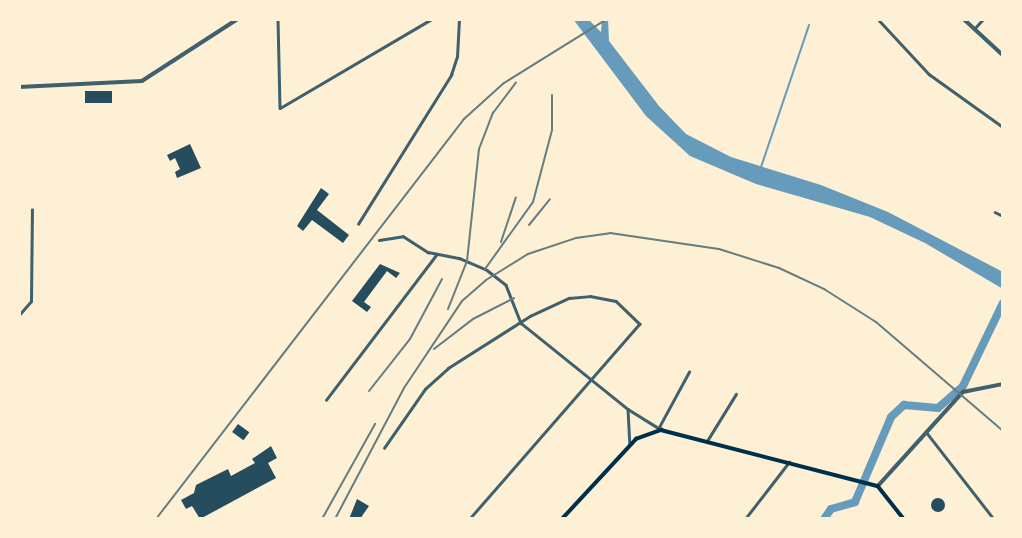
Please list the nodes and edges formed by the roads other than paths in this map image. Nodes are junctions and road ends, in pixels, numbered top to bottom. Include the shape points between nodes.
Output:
1 (239, 19) edge
2 (278, 19) edge
3 (432, 19) edge
4 (459, 19) edge
5 (877, 19) edge
6 (964, 19) edge
7 (983, 19) edge
8 (974, 29) junction
9 (1003, 55) edge
10 (19, 88) edge
11 (1003, 127) edge
12 (32, 210) dead end
13 (995, 212) dead end
14 (1003, 216) edge
15 (358, 224) dead end
16 (379, 240) dead end
17 (437, 254) junction
18 (19, 315) edge
19 (521, 323) junction
20 (689, 372) dead end
21 (591, 380) junction
22 (1003, 384) edge
23 (736, 394) dead end
24 (326, 400) dead end
25 (628, 409) junction
26 (659, 430) junction
27 (926, 433) junction
28 (707, 441) junction
29 (630, 446) junction
30 (384, 448) dead end
31 (789, 462) junction
32 (878, 486) junction
33 (470, 519) edge
34 (562, 519) edge
35 (745, 519) edge
36 (904, 519) edge
37 (994, 519) edge

1 - 10 street via 142,81
2 - 3 street via 280,108
4 - 15 street via 451,75
5 - 11 street via 929,74
6 - 8 street
7 - 8 street
8 - 9 street
12 - 18 street via 31,301
13 - 14 street
16 - 17 street via 403,236
17 - 19 street via 467,261 504,283
17 - 24 street
19 - 21 street
19 - 21 street via 555,302 590,296 615,301 640,324
19 - 30 street via 448,368 425,389
20 - 26 street
21 - 25 street
21 - 33 street
22 - 27 street via 963,392
23 - 28 street
25 - 26 street
25 - 29 street
26 - 28 main road
26 - 29 main road via 643,434
27 - 32 street
27 - 37 street
28 - 31 main road
29 - 34 main road
31 - 32 main road
31 - 35 street
32 - 36 main road

